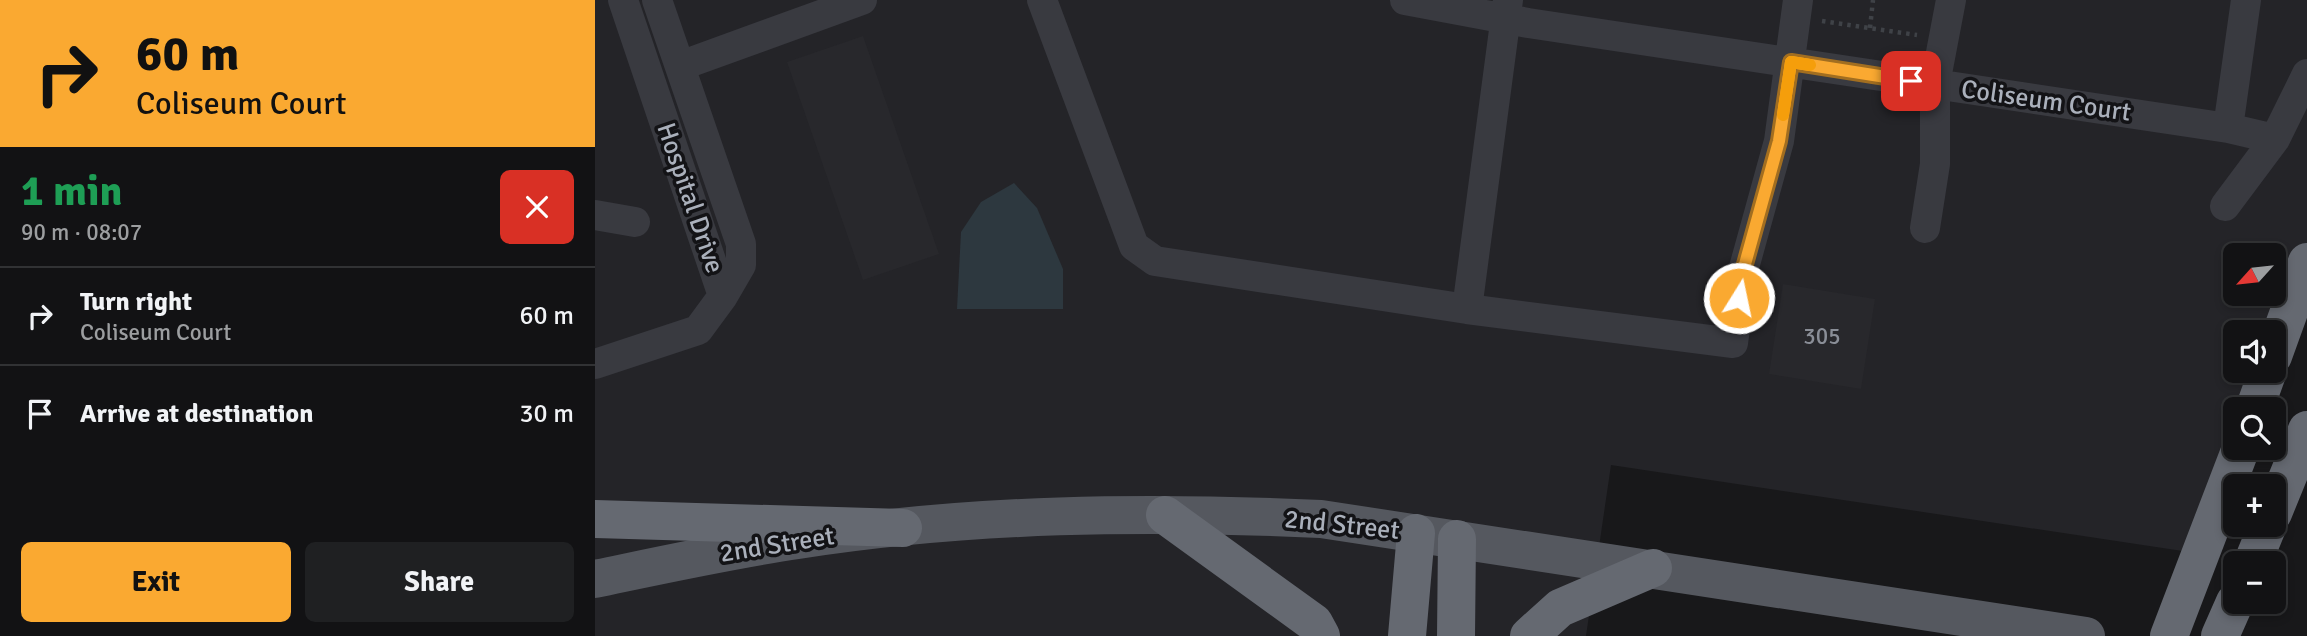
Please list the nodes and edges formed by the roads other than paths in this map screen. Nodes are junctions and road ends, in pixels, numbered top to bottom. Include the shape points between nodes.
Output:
1 (623, 0) edge
2 (657, 0) edge
3 (862, 0) edge
4 (1042, 0) edge
5 (1405, 0) edge
6 (1951, 0) edge
7 (2246, 0) edge
8 (1808, 5) edge
9 (1507, 10) edge
10 (1791, 62) junction
11 (680, 66) junction
12 (2307, 74) edge
13 (1935, 84) junction
14 (2228, 128) junction
15 (2275, 139) junction
16 (2225, 206) dead end
17 (595, 215) edge
18 (635, 222) dead end
19 (1925, 228) dead end
20 (2307, 262) edge
21 (723, 296) junction
22 (1467, 309) junction
23 (2286, 320) edge
24 (595, 364) edge
25 (2307, 430) edge
26 (2237, 460) edge
27 (2286, 481) edge
28 (1165, 515) junction
29 (595, 519) edge
30 (903, 527) junction
31 (1416, 533) junction
32 (1457, 539) junction
33 (1653, 568) junction
34 (595, 579) edge
35 (2230, 614) edge
36 (1321, 636) edge
37 (1407, 636) edge
38 (1456, 636) edge
39 (1529, 636) edge
40 (2086, 636) edge
41 (2169, 636) edge
42 (2220, 636) edge

1 - 21 street, Hospital Drive
2 - 11 street, Hospital Drive
3 - 11 street
4 - 22 street via 1134,246 1155,261
5 - 9 street, Coliseum Court
6 - 13 street
7 - 14 street
8 - 10 street
9 - 10 street, Coliseum Court
9 - 22 street
10 - 13 street, Coliseum Court
10 - 22 street via 1779,141 1742,275 1733,343
11 - 21 street, Hospital Drive via 741,244 741,265
12 - 15 street
13 - 14 street, Coliseum Court
13 - 19 street via 1935,164
14 - 15 street, Coliseum Court
15 - 16 street
17 - 18 street
20 - 23 highway
21 - 24 street via 698,330
25 - 27 highway
26 - 41 highway
28 - 30 main road, 2nd Street
28 - 31 main road, 2nd Street via 1321,519
28 - 36 highway via 1314,622
29 - 30 highway
30 - 34 main road, 2nd Street via 800,539
31 - 32 main road, 2nd Street
31 - 37 highway
32 - 33 main road, 2nd Street
32 - 38 highway
33 - 39 highway via 1560,608
33 - 40 main road, 2nd Street
35 - 42 highway

